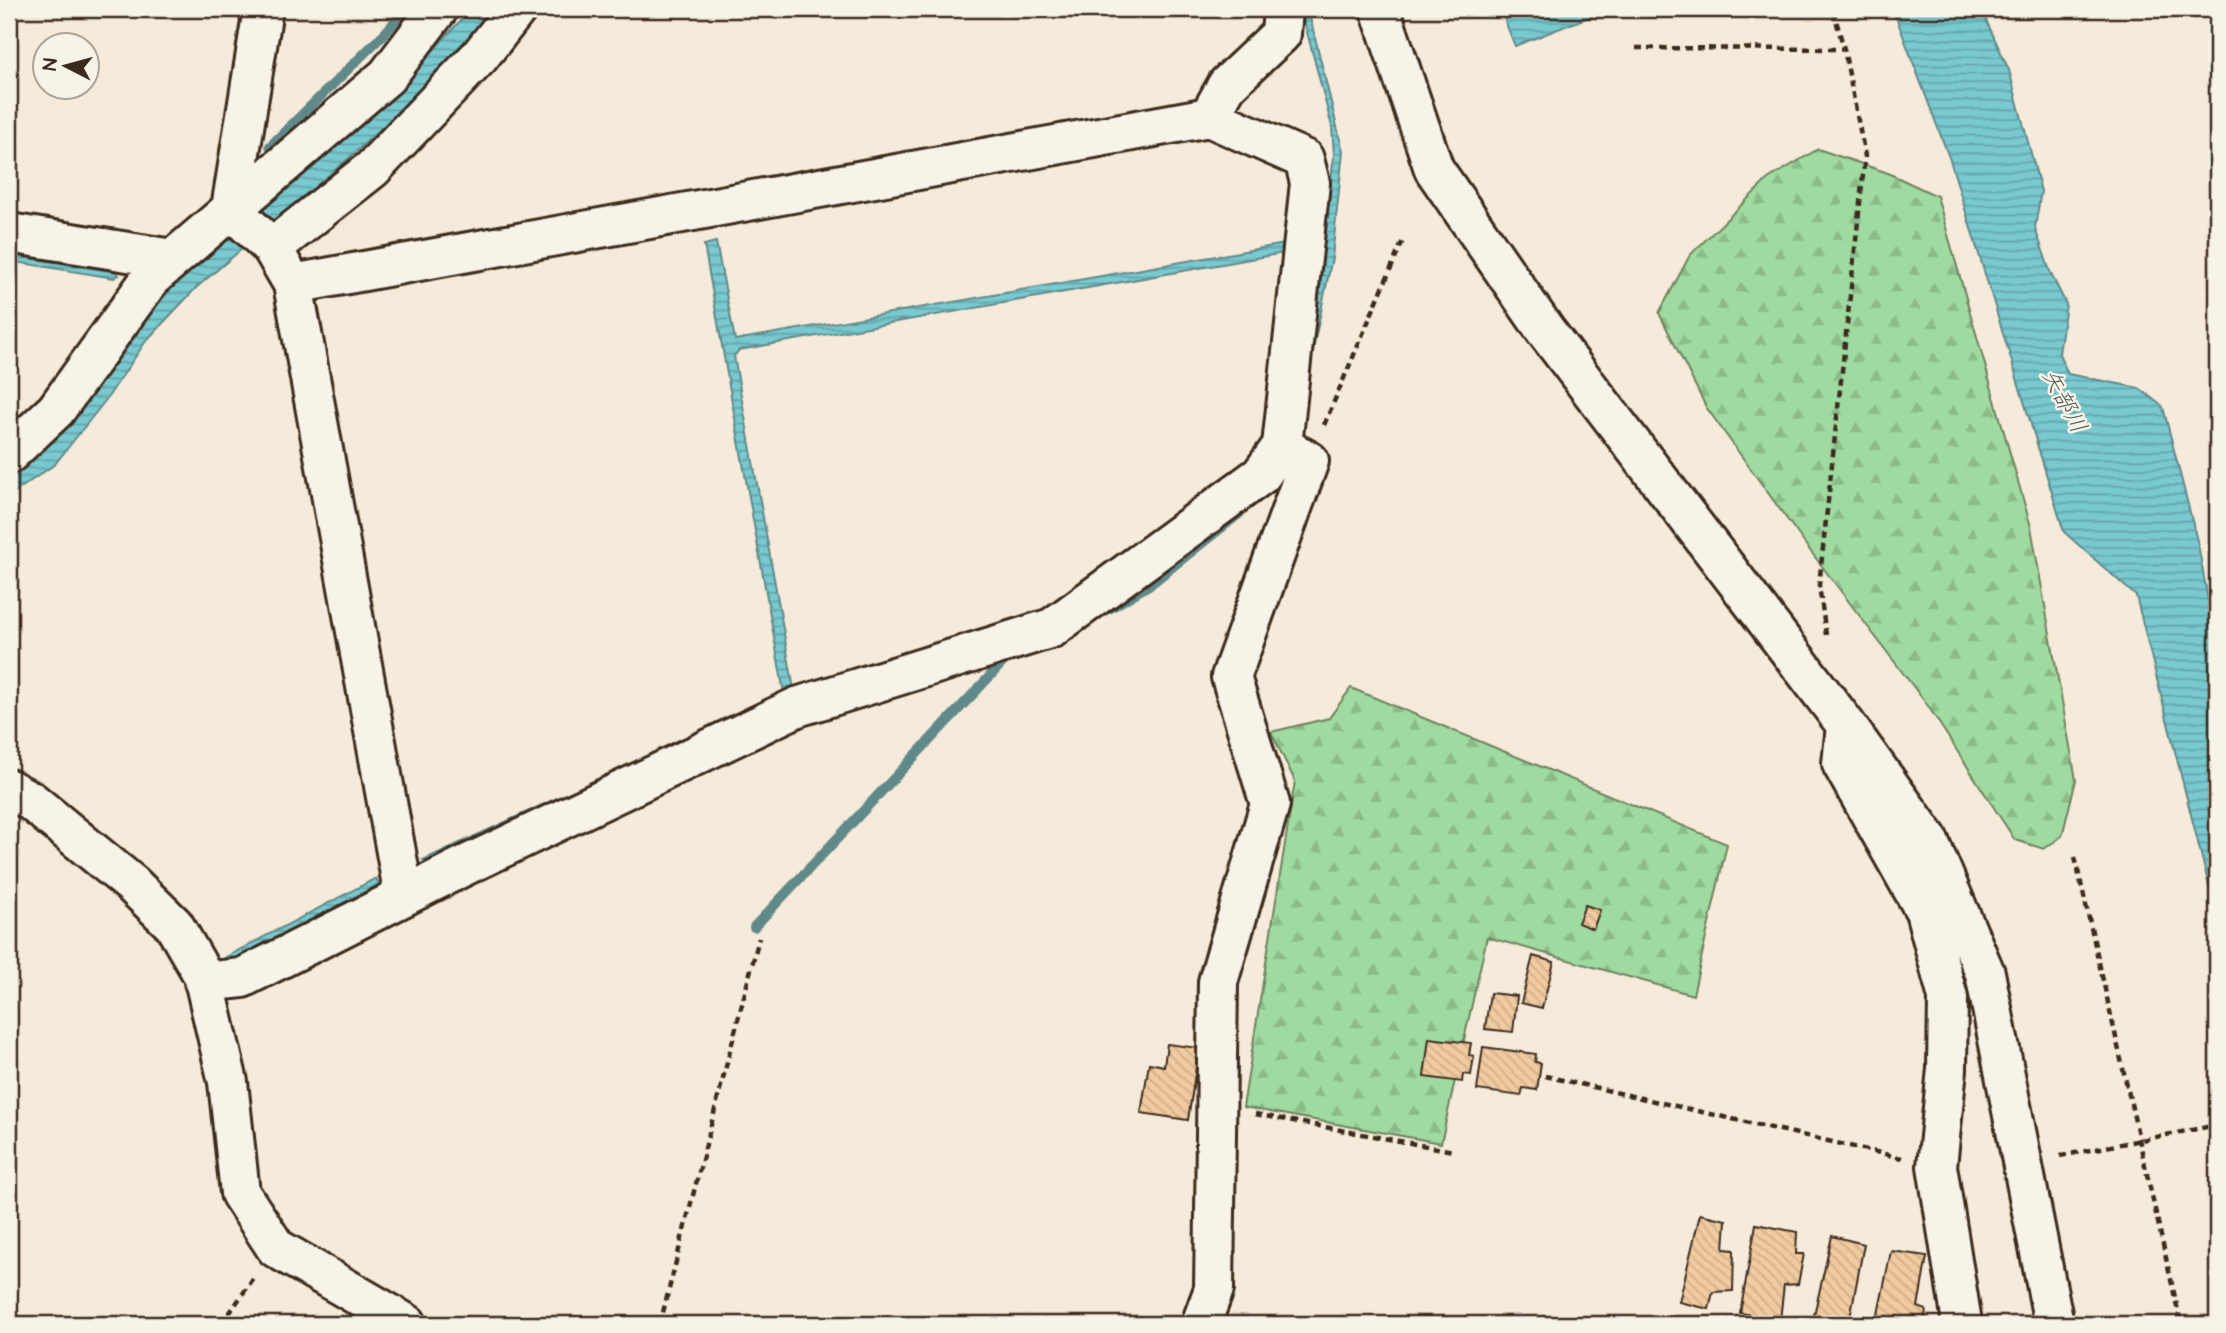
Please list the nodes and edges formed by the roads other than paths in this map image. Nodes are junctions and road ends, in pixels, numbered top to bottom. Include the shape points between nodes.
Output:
1 (262, 9) edge
2 (438, 9) edge
3 (517, 9) edge
4 (1283, 9) edge
5 (1380, 9) edge
6 (1209, 117) junction
7 (252, 229) junction
8 (9, 233) edge
9 (172, 260) junction
10 (293, 284) junction
11 (9, 454) edge
12 (1295, 454) junction
13 (1846, 725) junction
14 (9, 789) edge
15 (404, 896) junction
16 (204, 982) junction
17 (407, 1324) edge
18 (1200, 1324) edge
19 (1960, 1324) edge
20 (2054, 1324) edge

1 - 7 street
2 - 7 street via 387,76
3 - 7 street via 480,56 372,169
4 - 6 street via 1281,34 1227,85
5 - 13 street via 1434,169 1545,330
6 - 10 street
6 - 12 street via 1304,159 1310,183
7 - 9 street
7 - 10 street
8 - 9 street
9 - 11 street via 151,278 56,410
10 - 15 street
12 - 15 street via 1052,628 797,707
12 - 18 street via 1231,677 1270,804 1218,982 1214,1289
13 - 19 street via 1842,764 1925,911 1948,998 1947,1069 1937,1166
13 - 20 street via 1928,839 1985,973
14 - 16 street via 31,801 112,867 174,925
15 - 16 street via 242,978
16 - 17 street via 228,1082 240,1193 275,1248

